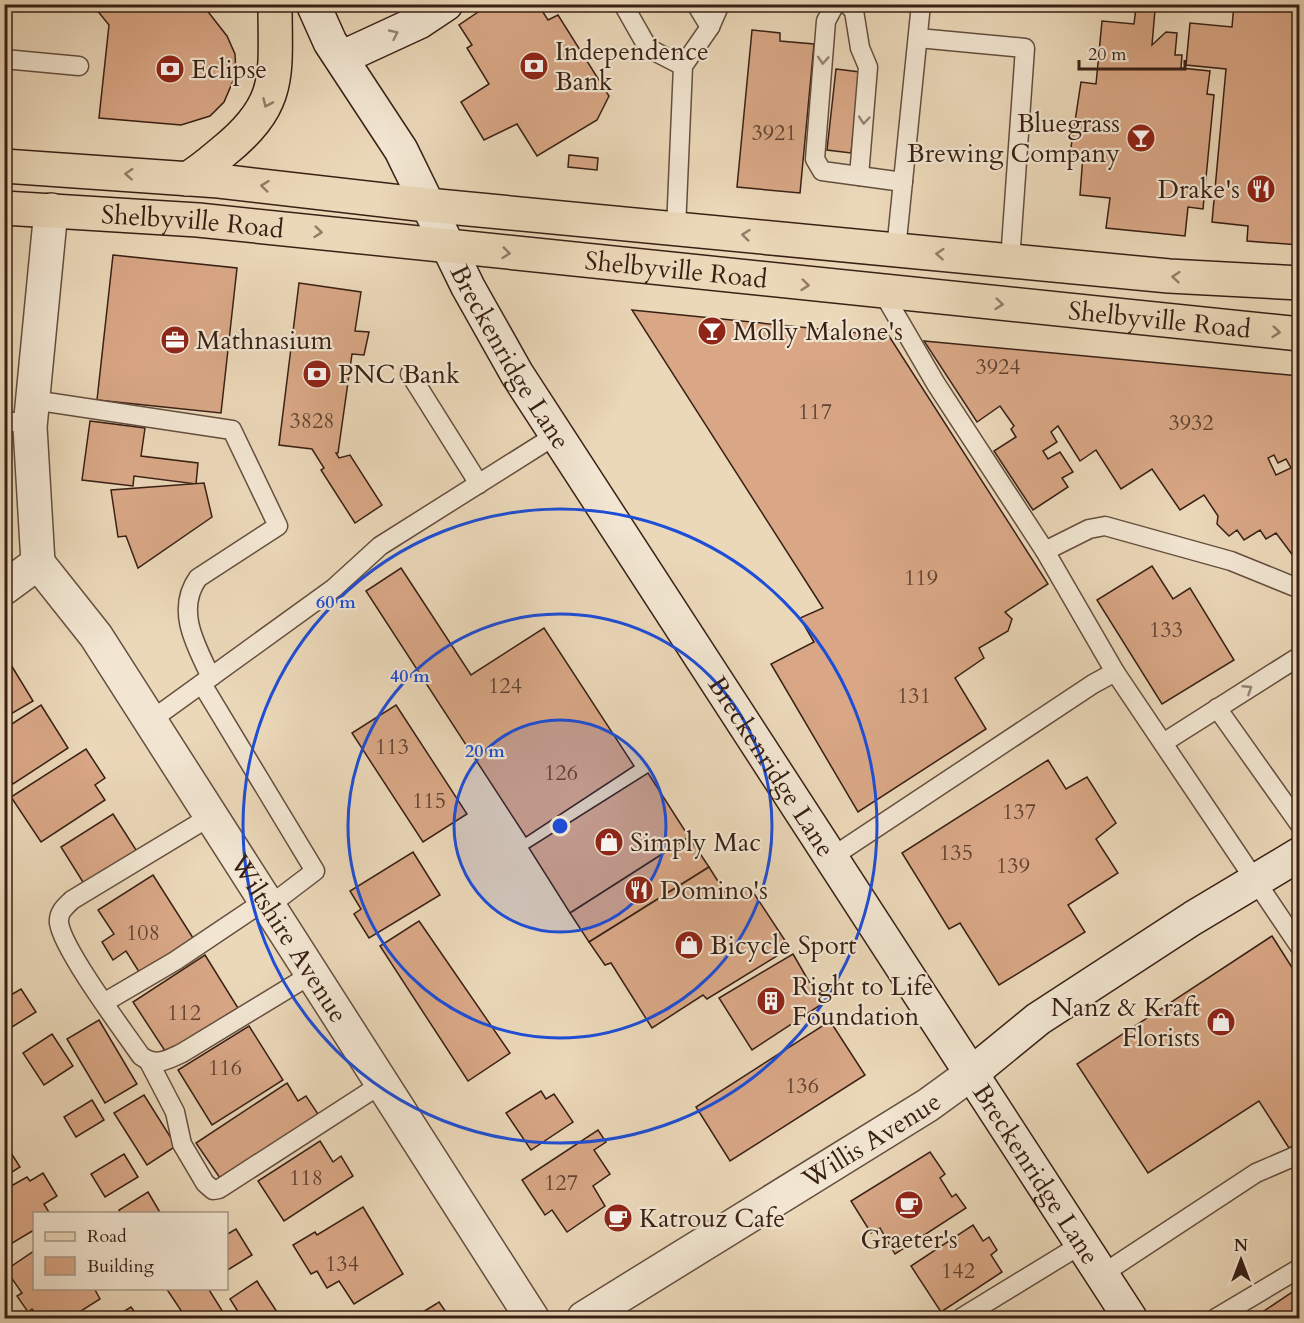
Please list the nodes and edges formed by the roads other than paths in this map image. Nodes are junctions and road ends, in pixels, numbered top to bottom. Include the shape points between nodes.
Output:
1 (274, 4) edge
2 (281, 4) edge
3 (313, 4) edge
4 (446, 4) edge
5 (622, 4) edge
6 (696, 4) edge
7 (720, 4) edge
8 (835, 4) edge
9 (847, 4) edge
10 (921, 4) edge
11 (710, 27) junction
12 (918, 38) junction
13 (335, 50) junction
14 (4, 59) edge
15 (79, 66) dead end
16 (683, 66) junction
17 (4, 155) edge
18 (4, 166) edge
19 (54, 169) junction
20 (859, 176) junction
21 (187, 179) junction
22 (903, 182) junction
23 (427, 205) junction
24 (4, 208) edge
25 (51, 210) junction
26 (676, 229) junction
27 (448, 247) junction
28 (896, 250) junction
29 (1010, 261) junction
30 (1299, 283) edge
31 (883, 292) junction
32 (1299, 334) edge
33 (410, 374) dead end
34 (23, 415) edge
35 (556, 435) junction
36 (479, 484) junction
37 (1045, 551) junction
38 (38, 563) junction
39 (4, 588) edge
40 (1299, 589) edge
41 (1299, 656) edge
42 (1115, 672) junction
43 (207, 680) junction
44 (1217, 708) junction
45 (150, 721) junction
46 (1163, 743) junction
47 (212, 816) junction
48 (1299, 825) edge
49 (1299, 854) edge
50 (832, 857) junction
51 (1256, 880) junction
52 (267, 903) junction
53 (1299, 947) edge
54 (312, 974) junction
55 (105, 1002) junction
56 (148, 1062) junction
57 (972, 1073) junction
58 (383, 1083) junction
59 (1299, 1154) edge
60 (1082, 1244) junction
61 (1299, 1268) edge
62 (1101, 1275) junction
63 (532, 1318) edge
64 (584, 1318) edge
65 (961, 1318) edge
66 (1130, 1318) edge
67 (1216, 1318) edge

1 -> 21 main road via 275,69 264,111 244,135
2 - 13 main road
3 - 13 main road
13 -> 4 main road via 419,22
5 - 16 lane via 648,48
6 - 11 lane
7 - 11 lane
8 -> 20 lane via 826,21 815,159 822,171
9 -> 20 lane via 854,11 860,48 868,67
10 - 12 lane
11 - 16 lane
12 - 22 lane
12 - 29 lane via 1025,48
13 - 23 main road, Breckenridge Lane via 401,150
14 - 15 lane
16 - 26 lane
17 - 19 main road
18 - 19 main road
21 -> 19 main road, Shelbyville Road
20 - 22 lane
23 -> 21 main road, Shelbyville Road
22 - 28 lane
23 - 26 main road, Shelbyville Road
23 - 27 main road, Breckenridge Lane
24 - 25 main road, Shelbyville Road
25 -> 27 main road, Shelbyville Road via 198,220
25 - 34 main road
28 -> 26 main road, Shelbyville Road
27 -> 31 main road, Shelbyville Road
27 - 35 main road, Breckenridge Lane via 496,339
29 -> 28 main road, Shelbyville Road
30 -> 29 main road, Shelbyville Road
31 -> 32 main road, Shelbyville Road
31 - 37 lane via 936,384
33 - 36 lane
34 - 38 main road
34 - 43 lane via 232,430 278,526 198,578 191,587 187,604 189,625
35 - 36 lane
35 - 50 main road, Breckenridge Lane
36 - 43 lane via 380,546 334,588
37 - 40 lane via 1089,529 1105,526 1230,561
37 - 42 lane
38 - 39 main road
38 - 45 main road, Wiltshire Avenue via 96,636
44 -> 41 lane
42 - 46 lane
42 - 50 lane
43 - 45 lane
43 - 52 lane via 315,872
44 - 46 lane
44 - 48 lane
45 - 47 main road, Wiltshire Avenue
46 - 51 lane
47 - 52 main road, Wiltshire Avenue
47 - 55 lane via 72,900 60,912 65,940
49 - 51 main road, Willis Avenue
50 - 57 main road, Breckenridge Lane
51 - 53 lane
51 - 57 main road, Willis Avenue via 1038,1019
52 - 54 main road, Wiltshire Avenue
52 - 55 lane
54 - 56 lane via 182,1053 164,1062
54 - 58 main road, Wiltshire Avenue
55 - 56 lane
56 - 58 lane via 175,1112 182,1144 213,1190
57 - 60 main road, Breckenridge Lane
57 - 64 main road, Willis Avenue via 928,1105
58 - 63 main road, Wiltshire Avenue
59 - 62 lane via 1256,1173
60 - 62 main road, Breckenridge Lane
60 - 65 lane
61 - 67 lane
62 - 66 main road, Breckenridge Lane

